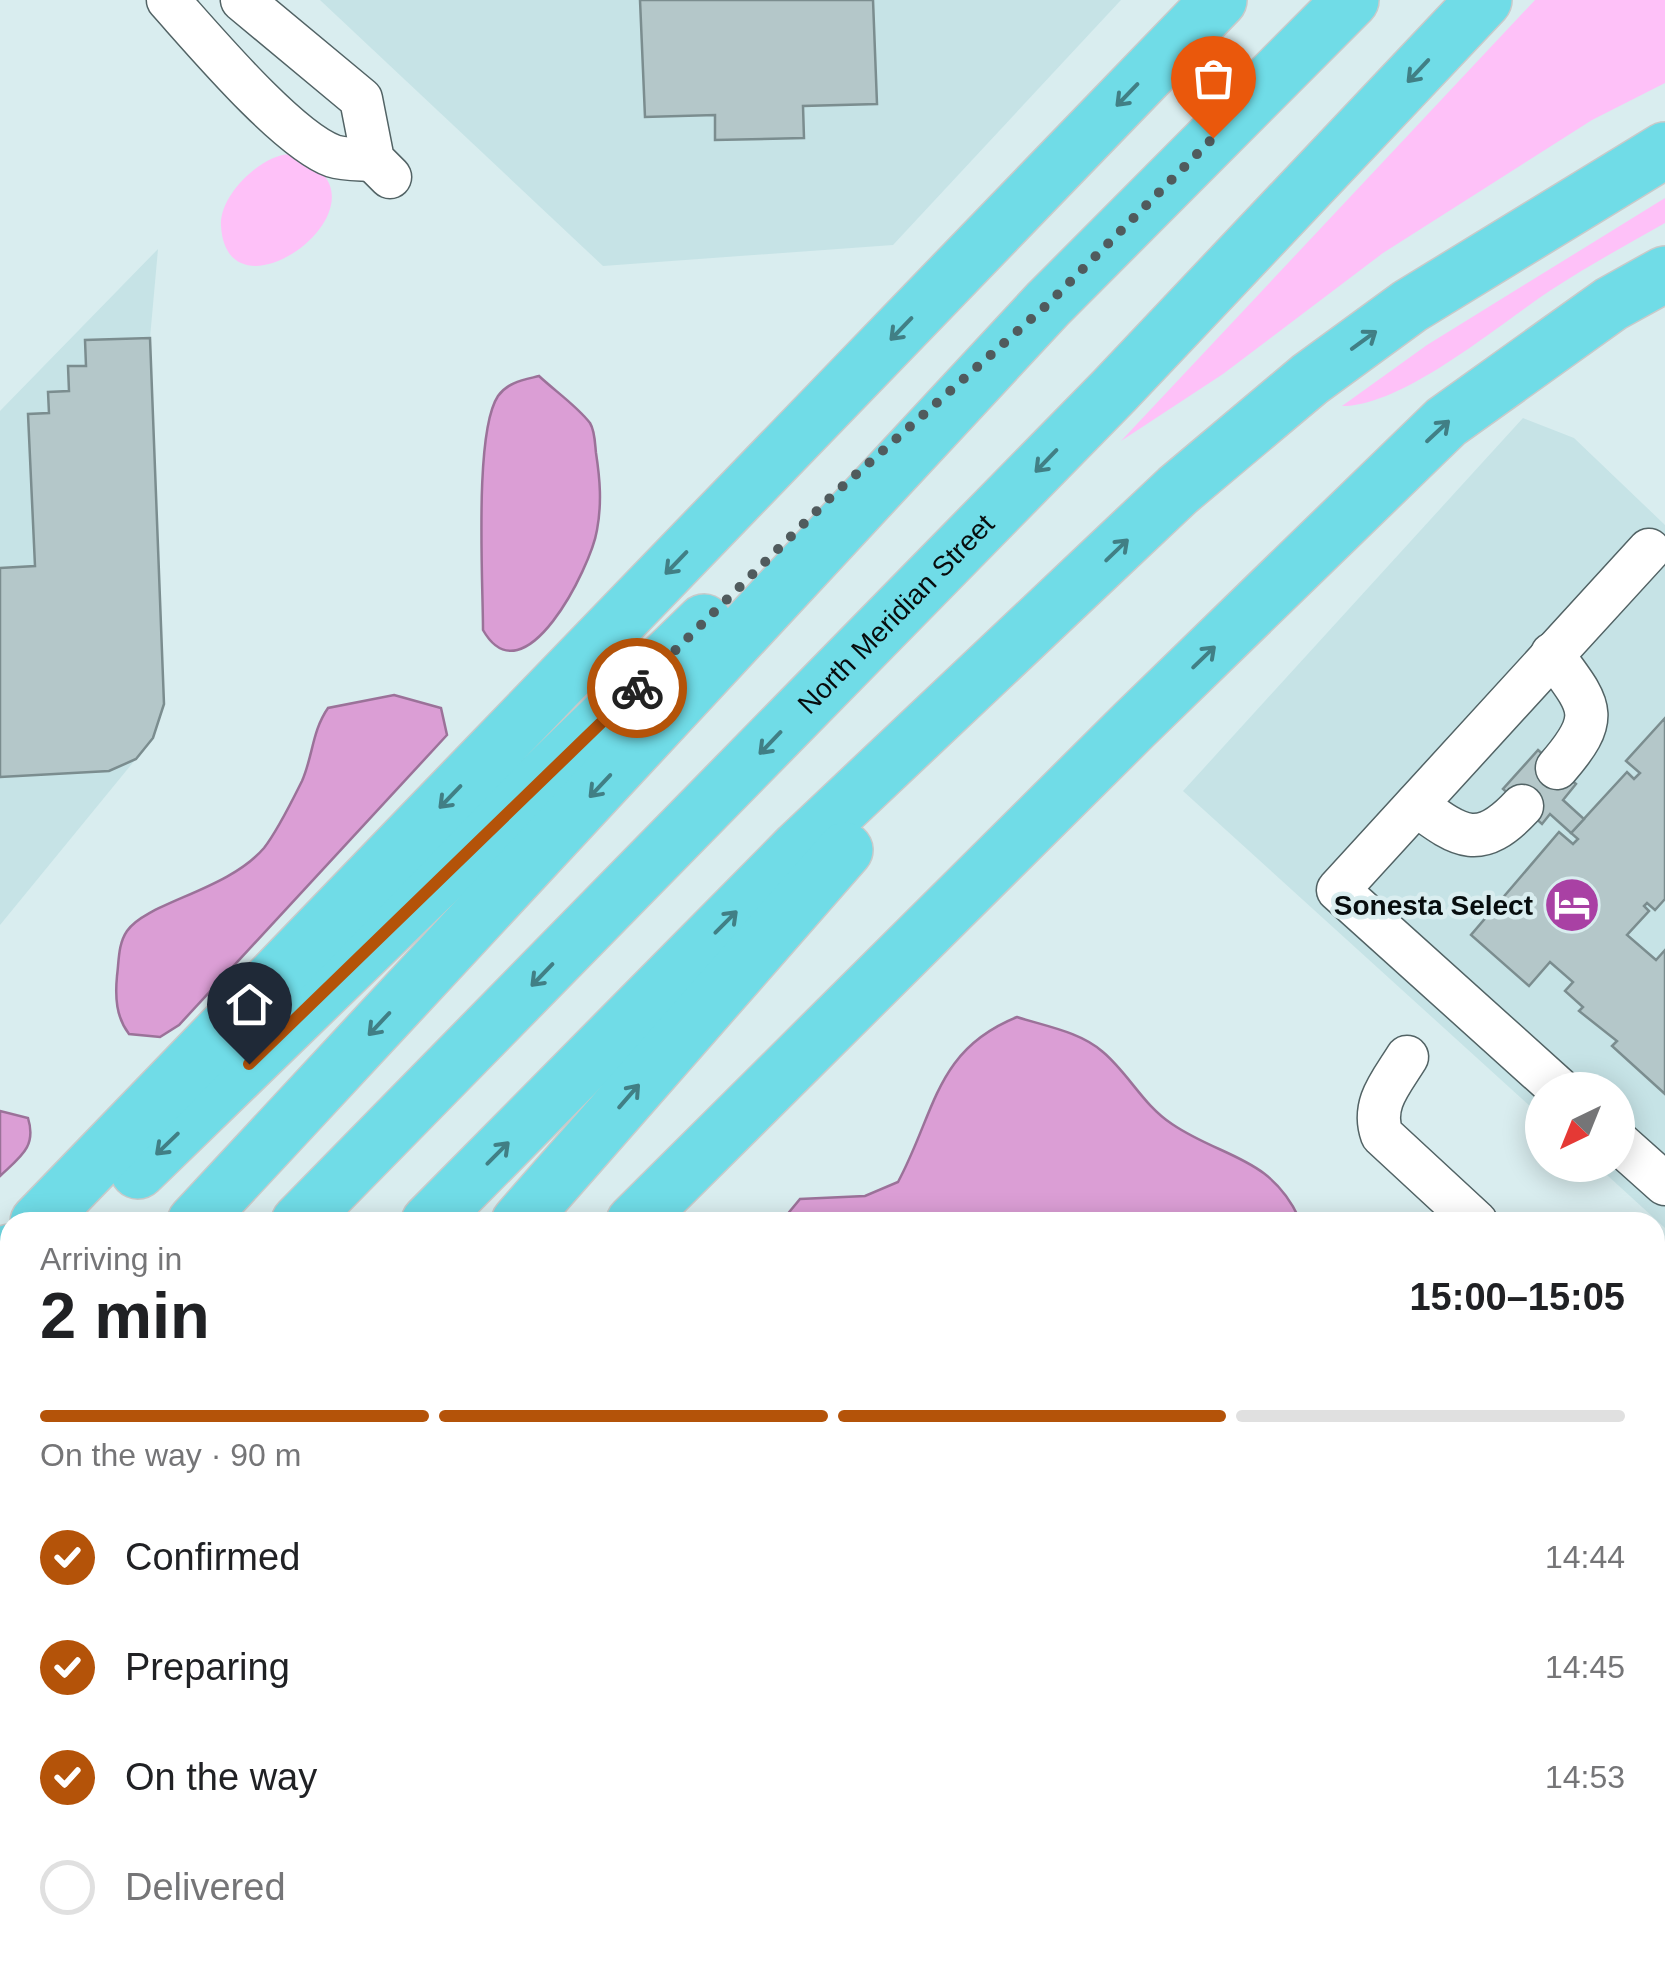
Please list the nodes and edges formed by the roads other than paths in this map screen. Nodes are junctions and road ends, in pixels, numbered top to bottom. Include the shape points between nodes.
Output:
1 (168, 0) edge
2 (242, 0) edge
3 (1219, 0) edge
4 (1351, 0) edge
5 (1484, 0) edge
6 (1665, 150) edge
7 (1665, 274) edge
8 (1048, 304) junction
9 (1649, 550) dead end
10 (1048, 618) junction
11 (1552, 654) junction
12 (1134, 725) junction
13 (1557, 768) dead end
14 (1416, 804) junction
15 (1522, 806) dead end
16 (1407, 1057) dead end
17 (1540, 1072) edge
18 (1635, 1157) edge
19 (1665, 1184) edge
20 (48, 1212) edge
21 (95, 1212) edge
22 (204, 1212) edge
23 (310, 1212) edge
24 (439, 1212) edge
25 (528, 1212) edge
26 (644, 1212) edge
27 (690, 1212) edge
28 (1465, 1212) edge

1 - 2 street via 240,79 308,138 333,156 381,168 361,99
3 -> 20 highway
4 - 8 highway
5 -> 23 highway, North Meridian Street via 1100,405
10 -> 6 highway via 1178,490 1310,379 1410,306
12 -> 7 highway via 1446,422
8 -> 21 highway via 834,494
8 -> 22 highway
9 - 11 street
24 -> 10 highway via 799,848
25 -> 10 highway
11 - 13 street via 1589,714 1580,741
11 - 14 street
12 - 26 highway
12 - 27 highway
14 - 15 street via 1449,829 1474,836 1494,831
14 - 17 street via 1338,890
16 - 28 street via 1382,1096 1376,1118 1382,1135
18 - 19 street

